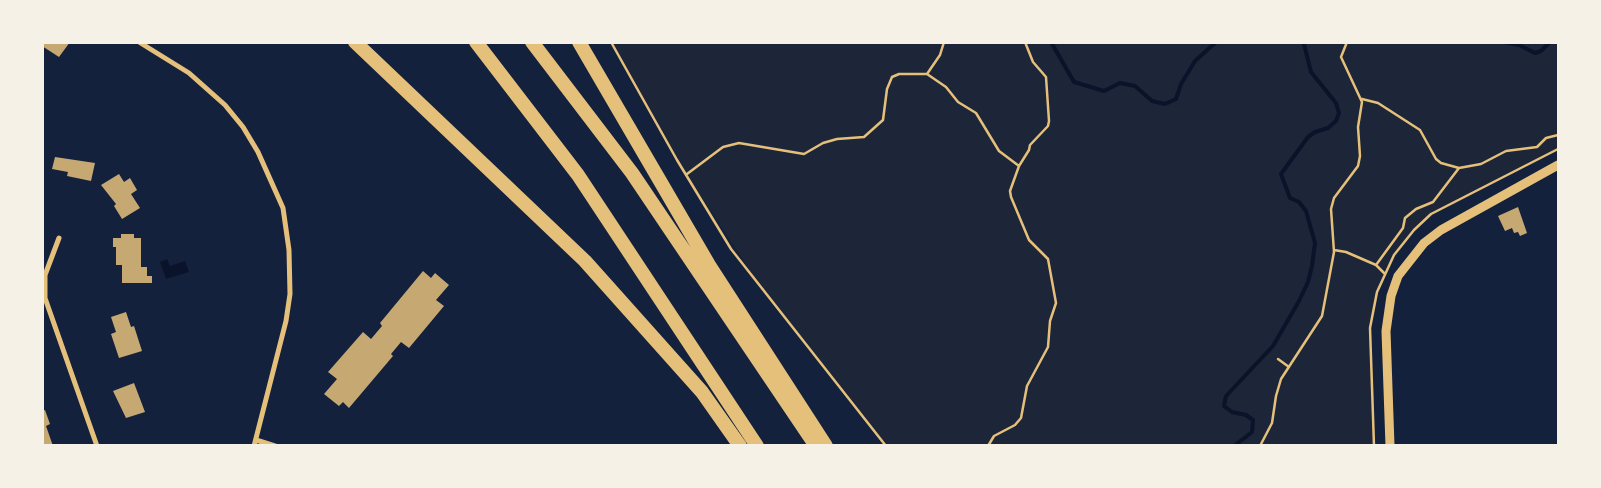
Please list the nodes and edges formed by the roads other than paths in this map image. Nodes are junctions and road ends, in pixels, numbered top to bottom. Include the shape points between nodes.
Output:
1 (139, 42) edge
2 (355, 42) edge
3 (476, 42) edge
4 (532, 42) edge
5 (579, 42) edge
6 (1558, 165) edge
7 (59, 238) dead end
8 (255, 443) edge
9 (97, 446) edge
10 (275, 446) edge
11 (740, 446) edge
12 (757, 446) edge
13 (816, 446) edge
14 (826, 446) edge
15 (1390, 446) edge

1 - 8 street via 189,73 225,105 258,152 283,208 289,250 290,294
2 - 11 highway via 585,261 702,392
3 - 12 highway via 578,175
4 - 13 highway via 632,173
5 - 14 highway via 709,265
6 - 15 street via 1441,230 1424,244 1398,276 1391,296 1386,331
7 - 9 street via 45,275 45,298
8 - 10 street

